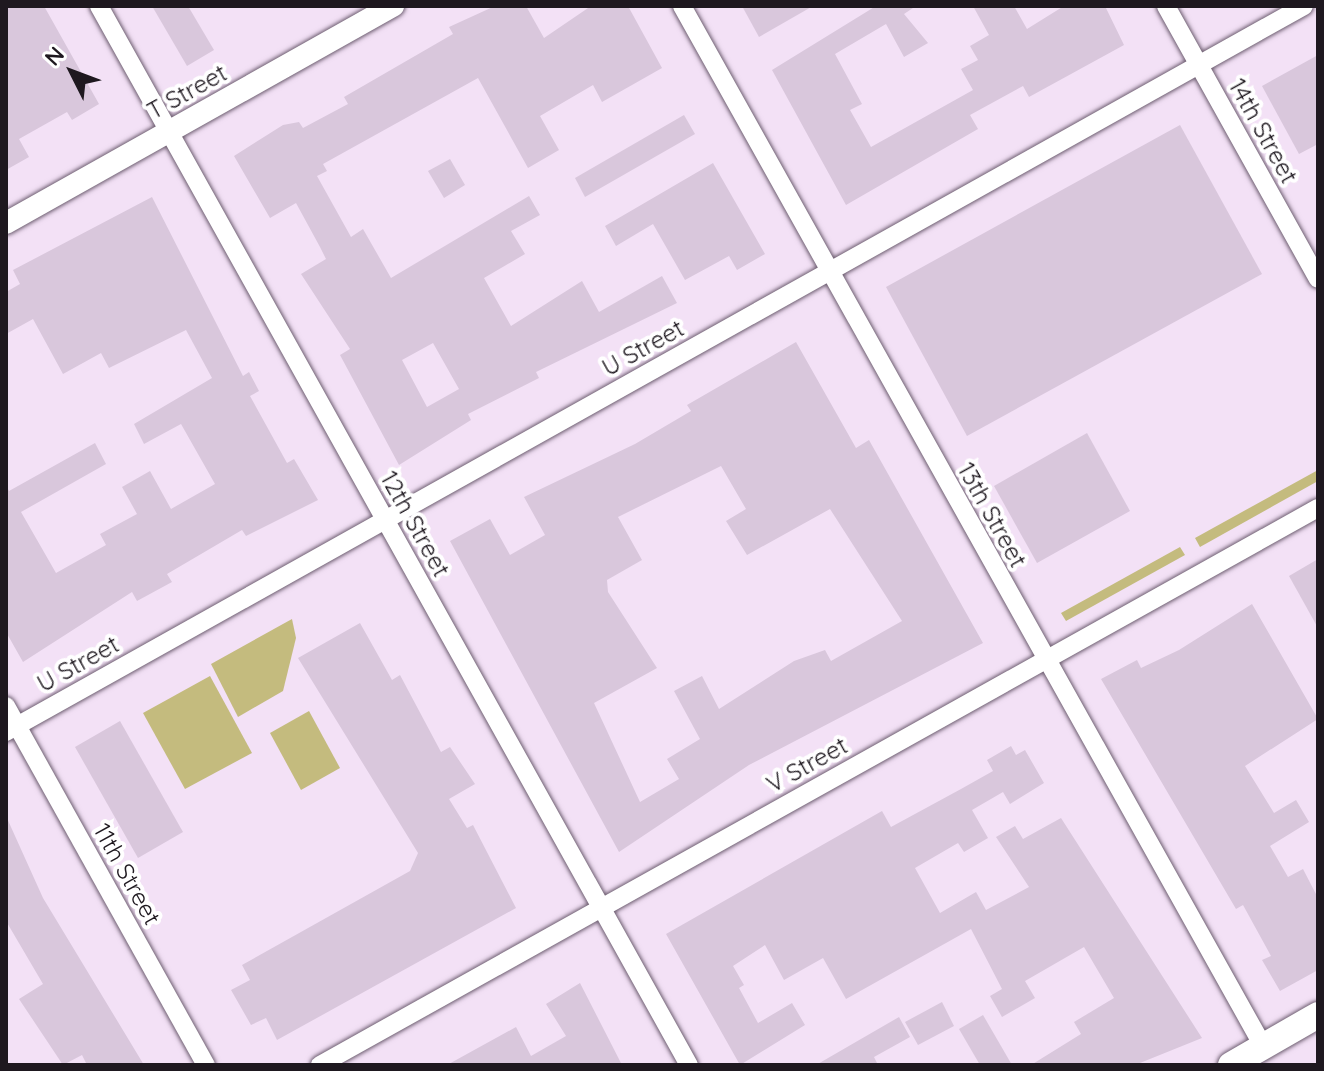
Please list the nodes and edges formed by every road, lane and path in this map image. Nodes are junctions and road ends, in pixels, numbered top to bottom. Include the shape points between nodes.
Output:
1 (99, 6) edge
2 (393, 6) edge
3 (682, 6) edge
4 (1166, 6) edge
5 (1304, 6) edge
6 (1198, 65) junction
7 (169, 131) junction
8 (6, 223) edge
9 (829, 271) junction
10 (1318, 279) edge
11 (1318, 508) edge
12 (386, 519) junction
13 (1045, 659) junction
14 (6, 706) edge
15 (11, 729) edge
16 (601, 908) junction
17 (1318, 1015) edge
18 (1263, 1046) junction
19 (206, 1065) edge
20 (320, 1065) edge
21 (689, 1065) edge
22 (1231, 1065) edge

1 - 7 street, 12th Street
2 - 7 street, T Street
3 - 9 street, 13th Street
4 - 6 street, 14th Street
5 - 6 street, U Street
6 - 9 street, U Street
6 - 10 street, 14th Street
7 - 8 street, T Street
7 - 12 street, 12th Street
9 - 12 street, U Street
9 - 13 street, 13th Street
11 - 13 street, V Street
12 - 15 street, U Street
12 - 16 street, 12th Street
13 - 16 street, V Street
13 - 18 street, 13th Street
14 - 15 street, 11th Street
15 - 19 street, 11th Street
16 - 20 street, V Street
16 - 21 street, 12th Street
17 - 18 main road
18 - 22 main road

